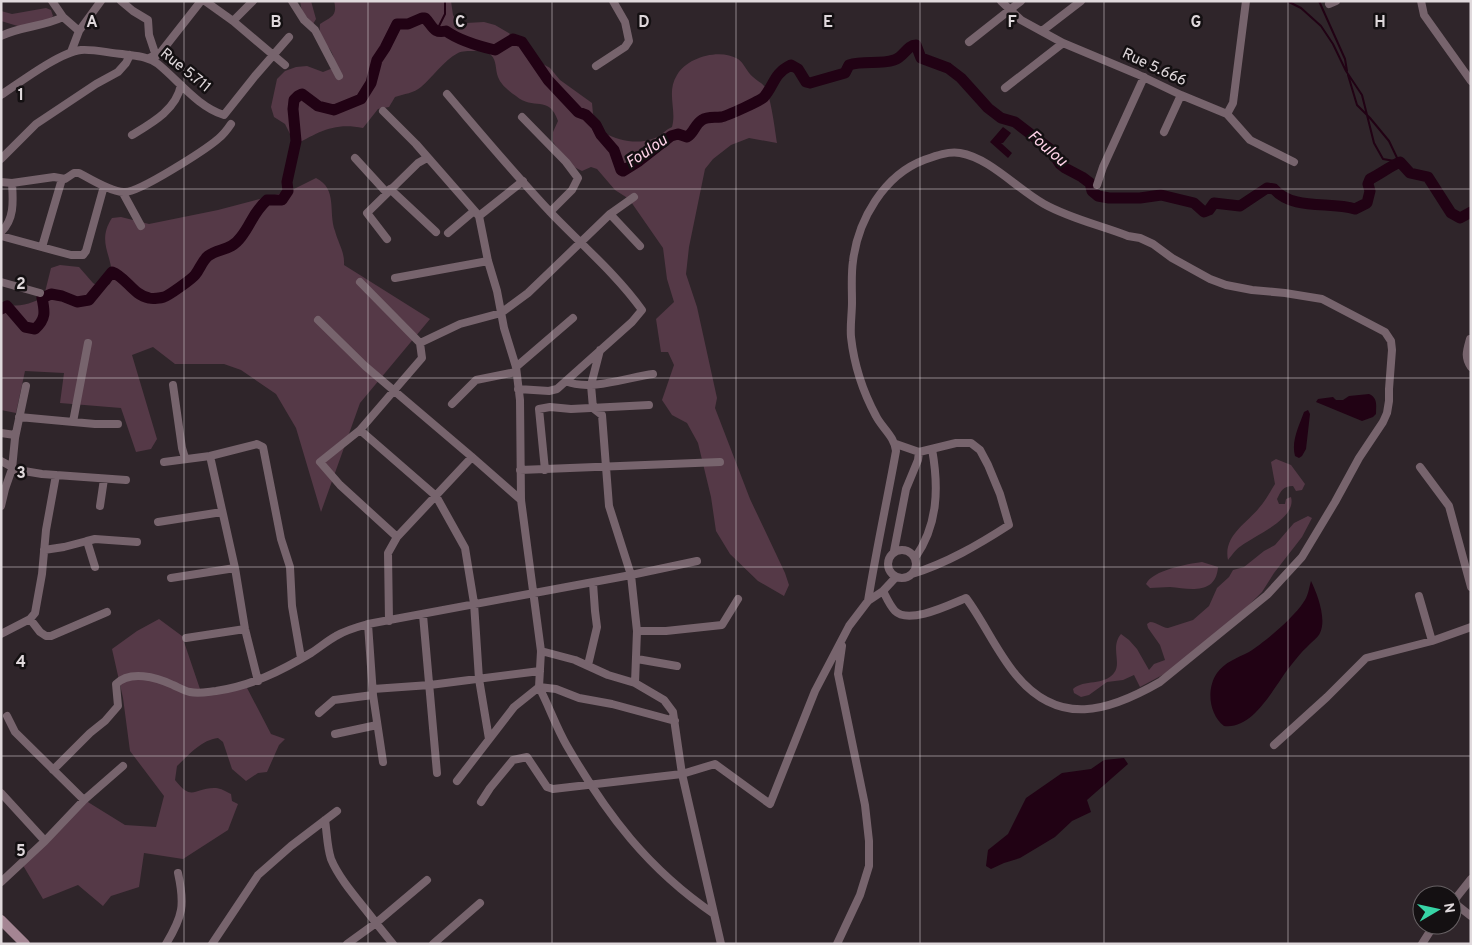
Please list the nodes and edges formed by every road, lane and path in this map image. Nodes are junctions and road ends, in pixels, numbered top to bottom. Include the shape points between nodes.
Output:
1 (52, 1) edge
2 (101, 1) edge
3 (121, 1) edge
4 (201, 1) edge
5 (205, 1) edge
6 (253, 1) edge
7 (292, 1) edge
8 (613, 1) edge
9 (1001, 1) edge
10 (1021, 1) edge
11 (1081, 1) edge
12 (1246, 1) edge
13 (1421, 1) edge
14 (1009, 11) junction
15 (63, 16) junction
16 (233, 21) junction
17 (79, 31) junction
18 (1042, 31) junction
19 (1, 36) edge
20 (290, 37) dead end
21 (969, 42) dead end
22 (1063, 43) junction
23 (71, 52) junction
24 (130, 55) junction
25 (273, 55) junction
26 (152, 57) junction
27 (285, 65) dead end
28 (596, 66) dead end
29 (339, 76) dead end
30 (1144, 77) junction
31 (1471, 81) edge
32 (181, 85) junction
33 (1005, 88) dead end
34 (447, 94) dead end
35 (1, 95) edge
36 (1181, 95) junction
37 (383, 111) dead end
38 (1227, 114) junction
39 (224, 115) junction
40 (522, 117) dead end
41 (1164, 132) dead end
42 (132, 135) dead end
43 (355, 158) dead end
44 (427, 158) junction
45 (1, 159) edge
46 (1294, 162) dead end
47 (62, 179) junction
48 (523, 181) junction
49 (1, 182) edge
50 (12, 183) junction
51 (1096, 185) dead end
52 (104, 186) junction
53 (388, 191) junction
54 (123, 193) junction
55 (634, 197) dead end
56 (550, 212) junction
57 (476, 214) junction
58 (610, 214) junction
59 (141, 226) dead end
60 (1, 232) edge
61 (436, 232) dead end
62 (448, 233) dead end
63 (1, 236) edge
64 (387, 239) dead end
65 (580, 243) junction
66 (640, 246) dead end
67 (42, 247) junction
68 (488, 261) junction
69 (394, 278) dead end
70 (1, 282) edge
71 (360, 282) dead end
72 (40, 293) dead end
73 (501, 313) junction
74 (572, 318) dead end
75 (318, 320) dead end
76 (1470, 339) edge
77 (88, 343) dead end
78 (420, 343) junction
79 (600, 350) junction
80 (1471, 367) edge
81 (516, 370) junction
82 (653, 374) dead end
83 (566, 381) junction
84 (173, 385) dead end
85 (591, 385) junction
86 (26, 386) dead end
87 (394, 389) junction
88 (518, 389) junction
89 (452, 404) dead end
90 (649, 405) dead end
91 (593, 408) junction
92 (19, 417) junction
93 (73, 422) junction
94 (118, 424) dead end
95 (360, 430) junction
96 (1, 433) edge
97 (15, 435) junction
98 (896, 444) junction
99 (932, 450) junction
100 (919, 452) junction
101 (210, 456) junction
102 (472, 457) junction
103 (185, 458) junction
104 (1, 461) edge
105 (164, 462) dead end
106 (720, 462) dead end
107 (607, 467) junction
108 (1420, 467) dead end
109 (12, 468) junction
110 (520, 470) junction
111 (544, 470) junction
112 (56, 475) junction
113 (104, 478) junction
114 (126, 480) dead end
115 (436, 496) junction
116 (521, 500) junction
117 (1, 506) edge
118 (100, 506) dead end
119 (222, 512) junction
120 (158, 522) dead end
121 (398, 537) junction
122 (87, 541) junction
123 (137, 542) dead end
124 (44, 550) junction
125 (894, 551) junction
126 (915, 558) junction
127 (698, 561) dead end
128 (95, 566) dead end
129 (235, 568) junction
130 (912, 574) junction
131 (631, 575) junction
132 (896, 577) junction
133 (170, 578) dead end
134 (593, 583) junction
135 (1471, 587) edge
136 (882, 591) junction
137 (533, 592) junction
138 (1419, 596) dead end
139 (738, 599) dead end
140 (868, 601) junction
141 (474, 603) junction
142 (107, 612) dead end
143 (423, 615) junction
144 (30, 619) junction
145 (389, 621) junction
146 (368, 624) junction
147 (1471, 627) edge
148 (245, 629) junction
149 (637, 631) junction
150 (1, 634) edge
151 (186, 638) dead end
152 (843, 639) junction
153 (1432, 641) junction
154 (541, 651) junction
155 (301, 658) junction
156 (637, 659) junction
157 (588, 665) junction
158 (677, 666) dead end
159 (540, 671) junction
160 (479, 679) junction
161 (258, 681) junction
162 (635, 683) junction
163 (430, 684) junction
164 (539, 687) junction
165 (373, 692) junction
166 (319, 713) dead end
167 (7, 716) dead end
168 (675, 720) junction
169 (377, 725) junction
170 (335, 734) dead end
171 (489, 739) junction
172 (1274, 745) dead end
173 (383, 762) dead end
174 (123, 766) dead end
175 (52, 770) junction
176 (437, 773) dead end
177 (682, 774) junction
178 (457, 781) dead end
179 (591, 784) junction
180 (1, 793) edge
181 (84, 800) junction
182 (481, 802) dead end
183 (337, 811) dead end
184 (325, 820) junction
185 (45, 841) junction
186 (178, 873) dead end
187 (1471, 879) edge
188 (428, 880) dead end
189 (1, 882) edge
190 (1462, 890) edge
191 (480, 903) dead end
192 (714, 914) junction
193 (1, 920) edge
194 (376, 923) junction
195 (1, 928) edge
196 (1424, 941) edge
197 (215, 943) edge
198 (17, 944) edge
199 (25, 944) edge
200 (166, 944) edge
201 (348, 944) edge
202 (393, 944) edge
203 (433, 944) edge
204 (720, 944) edge
205 (837, 944) edge
206 (1433, 944) edge

1 - 15 street
2 - 17 street
3 - 26 street via 148,20
4 - 26 street via 161,52
5 - 16 street
6 - 16 street
7 - 29 street via 315,30
8 - 28 street via 625,22 629,41
9 - 14 street, Rue 5.666
10 - 14 street
11 - 18 street
12 - 38 street via 1233,103
13 - 31 street via 1424,15
14 - 18 street, Rue 5.666
14 - 21 street
15 - 17 street
15 - 19 street
16 - 25 street
17 - 23 street
18 - 22 street, Rue 5.666
20 - 25 street
22 - 30 street, Rue 5.666
22 - 33 street
23 - 24 street, Rue 5.711 via 83,50
23 - 35 street, Rue 5.711
24 - 26 street, Rue 5.711
24 - 45 street via 118,72 36,124
25 - 27 street
25 - 39 street
26 - 32 street, Rue 5.711
30 - 36 street, Rue 5.666
30 - 51 street
32 - 39 street, Rue 5.711
32 - 42 street via 178,97 169,109
34 - 48 street
36 - 38 street, Rue 5.666
36 - 41 street
37 - 44 street
38 - 46 street, Rue 5.666 via 1250,140
39 - 54 street via 234,127 220,138 149,183
40 - 56 street via 578,178 572,190
43 - 53 street
44 - 53 street
44 - 57 street
47 - 50 street
47 - 52 street via 79,173
47 - 67 street
48 - 56 street
48 - 57 street
49 - 50 street
50 - 60 street via 11,215
52 - 54 street
52 - 67 street via 83,255
53 - 61 street
53 - 64 street via 367,213
54 - 59 street
55 - 58 street
56 - 65 street
57 - 62 street
57 - 68 street
58 - 65 street
58 - 66 street
63 - 67 street
65 - 73 street via 528,293
65 - 79 street via 642,310
68 - 69 street
68 - 73 street
70 - 72 street
71 - 78 street
73 - 78 street via 460,324
73 - 81 street
74 - 81 street
75 - 87 street via 364,366
76 - 80 street via 1466,351
77 - 93 street
78 - 87 street via 422,358
79 - 83 street
79 - 85 street
81 - 88 street
81 - 89 street via 476,380
82 - 85 street
83 - 85 street via 574,385
83 - 88 street via 549,391
84 - 103 street
85 - 91 street
86 - 92 street
87 - 95 street
87 - 102 street
88 - 110 street
90 - 91 street
91 - 107 street via 602,415
91 - 111 street via 539,409
92 - 93 street
92 - 97 street
93 - 94 street
95 - 115 street
95 - 121 street via 320,462 340,485
96 - 97 street
97 - 109 street
98 - 100 street
98 - 136 street via 876,417 859,378 851,337 853,261 858,237 871,207 887,185 901,171 937,155 959,153 979,158 1025,192 1067,216 1140,238 1193,271 1226,285 1322,299 1385,332 1391,341 1387,413 1302,557 1266,595 1149,688 1100,707 1060,708 1040,698 1015,675 966,598 937,610 905,617 894,611
98 - 140 street
99 - 100 street
99 - 126 street via 936,474 934,515 927,539
99 - 130 street via 956,443 971,443 980,450 1000,494 1009,525 957,556
100 - 125 street via 906,489
101 - 103 street
101 - 119 street
101 - 155 street via 257,444 263,447 281,539 290,567 292,606
102 - 115 street
102 - 116 street
103 - 105 street
104 - 109 street
106 - 107 street
107 - 111 street
107 - 131 street via 609,506
108 - 135 street via 1449,506
109 - 112 street
109 - 117 street
110 - 111 street
110 - 116 street
112 - 113 street
112 - 124 street
113 - 114 street
113 - 118 street
115 - 121 street
115 - 141 street via 465,548
116 - 137 street
119 - 120 street
119 - 129 street
121 - 145 street via 388,553
122 - 123 street
122 - 124 street
122 - 128 street
124 - 144 street via 38,601
125 - 126 street via 906,550
125 - 132 street via 887,565
126 - 130 street via 916,567
127 - 131 street
129 - 133 street
129 - 148 street
130 - 132 street
131 - 134 street
131 - 149 street
132 - 136 street
134 - 137 street
134 - 157 street via 597,627
136 - 140 street
137 - 141 street
137 - 154 street
138 - 153 street
139 - 149 street via 722,625
140 - 152 street
141 - 143 street
141 - 160 street
142 - 144 street via 51,636 40,632
143 - 145 street
143 - 163 street
144 - 150 street
145 - 146 street
146 - 155 street via 336,636
146 - 165 street
147 - 153 street
148 - 151 street
148 - 161 street
149 - 156 street
152 - 177 street via 814,691 770,804 715,764
152 - 205 street via 838,674 865,805 869,866 860,895
153 - 172 street via 1366,658
154 - 157 street
154 - 159 street
155 - 161 street
156 - 158 street
156 - 162 street
157 - 162 street
159 - 160 street
159 - 164 street
160 - 163 street
160 - 171 street
161 - 175 street via 199,694 160,680 126,677 116,684 118,706
162 - 168 street via 664,700
163 - 165 street
163 - 176 street
164 - 168 street
164 - 171 street via 514,707
164 - 179 street via 566,745
165 - 166 street via 334,700
165 - 169 street
167 - 175 street via 15,732
168 - 177 street
169 - 170 street
169 - 173 street
171 - 178 street
174 - 181 street
175 - 181 street
177 - 179 street
177 - 192 street
179 - 182 street via 547,788 527,757 513,760
179 - 192 street via 647,859 678,888
180 - 185 street
181 - 185 street
183 - 184 street
184 - 194 street via 329,851 337,871
184 - 197 street via 258,875
185 - 189 street
186 - 200 street via 182,910
187 - 190 street
188 - 194 street
191 - 203 street
192 - 204 street
193 - 199 main road
194 - 201 street
194 - 202 street
195 - 198 main road
196 - 206 street

